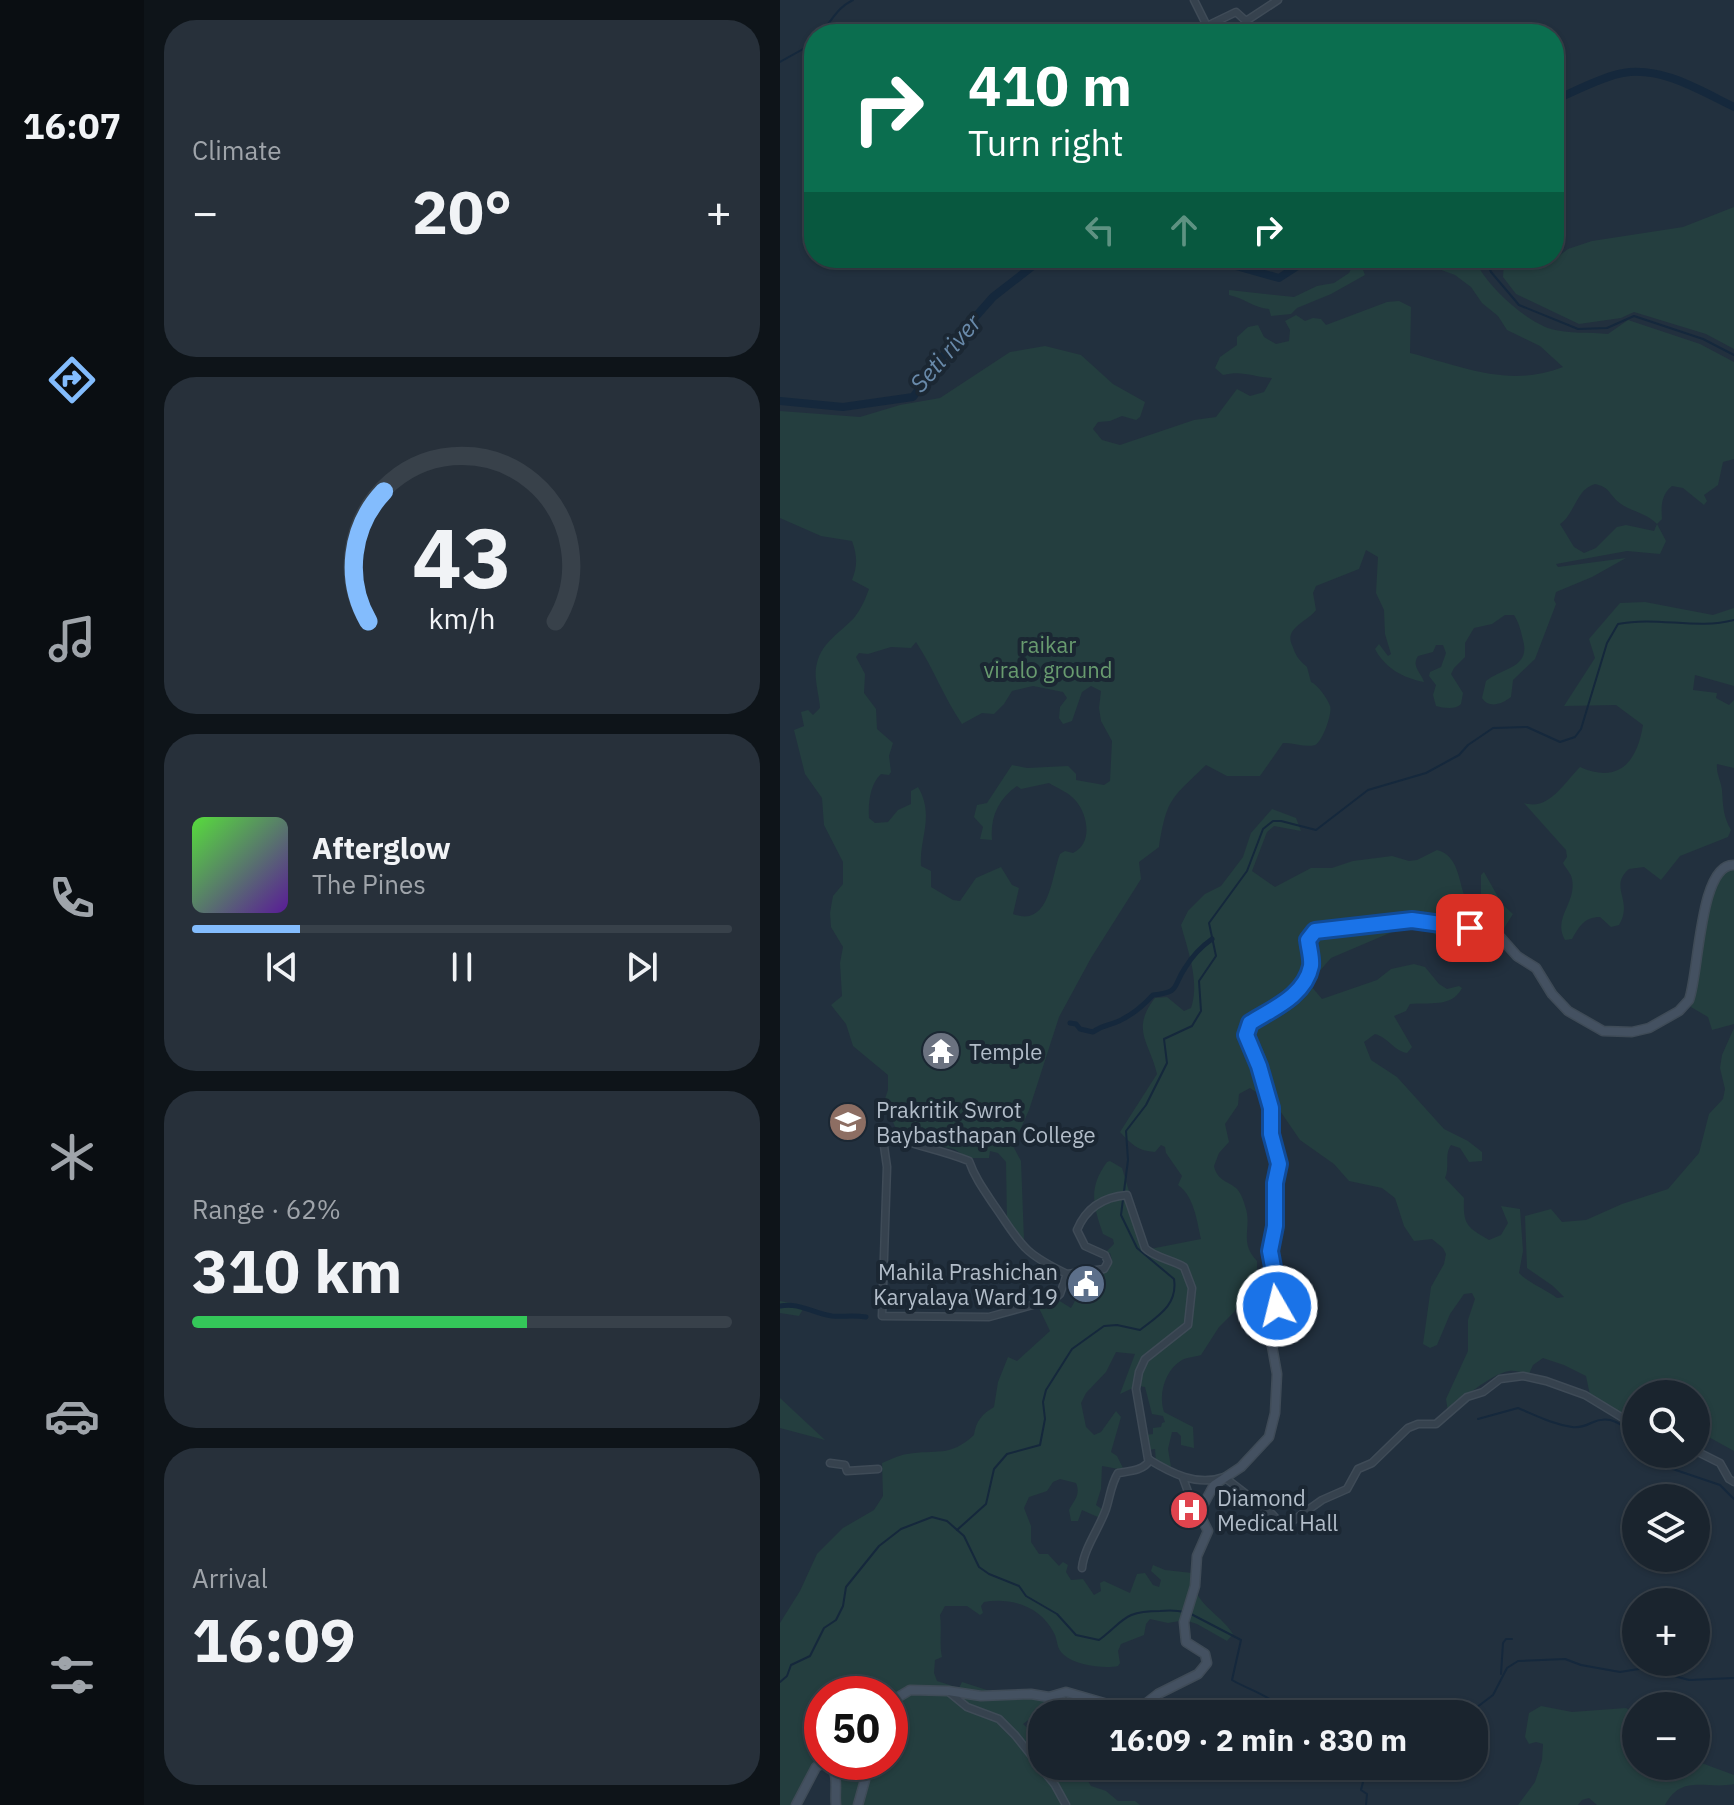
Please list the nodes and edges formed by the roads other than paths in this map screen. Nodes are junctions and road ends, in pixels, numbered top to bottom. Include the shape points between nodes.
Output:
1 (1194, 0) edge
2 (1278, 0) edge
3 (1206, 24) edge
4 (1211, 24) edge
5 (1734, 865) edge
6 (1067, 1274) junction
7 (1622, 1417) edge
8 (1710, 1458) edge
9 (1150, 1460) junction
10 (830, 1463) dead end
11 (878, 1469) dead end
12 (1181, 1475) junction
13 (1224, 1477) junction
14 (1734, 1482) edge
15 (1199, 1513) junction
16 (1082, 1568) dead end
17 (908, 1691) edge
18 (948, 1691) junction
19 (865, 1780) edge
20 (796, 1805) edge
21 (836, 1805) edge
22 (858, 1805) edge
23 (1066, 1805) edge

1 - 3 street
2 - 4 street via 1246,21 1236,12
5 - 13 main road via 1718,872 1709,891 1689,1000 1641,1031 1603,1031 1574,1016 1536,968 1501,938 1485,932 1412,920 1310,934 1311,963 1303,983 1289,1000 1247,1028 1271,1108 1279,1164 1270,1251 1278,1303 1262,1323 1277,1374 1269,1437
6 - 6 street via 1025,1250 981,1188 969,1161 887,1133 882,1316 994,1317 1054,1299
6 - 9 street via 1106,1266 1105,1255 1085,1246 1077,1230 1082,1217 1098,1203 1122,1195 1149,1253 1184,1267 1192,1288 1188,1325 1145,1359 1137,1380
7 - 13 street via 1585,1395 1541,1379 1509,1376 1467,1397 1436,1424 1408,1428 1372,1463 1358,1469 1347,1489 1284,1527
8 - 14 street
9 - 12 street
9 - 16 street via 1118,1473
10 - 11 street via 845,1465 847,1471
12 - 13 street via 1202,1482
12 - 15 street
13 - 15 main road via 1207,1494
15 - 18 main road via 1208,1531 1197,1556 1184,1622 1186,1642 1205,1654 1207,1663 1198,1674 1135,1712 1066,1692 1049,1697
17 - 18 main road
18 - 23 street via 967,1707 999,1719
19 - 22 main road
20 - 21 main road via 816,1767 825,1762 835,1772

